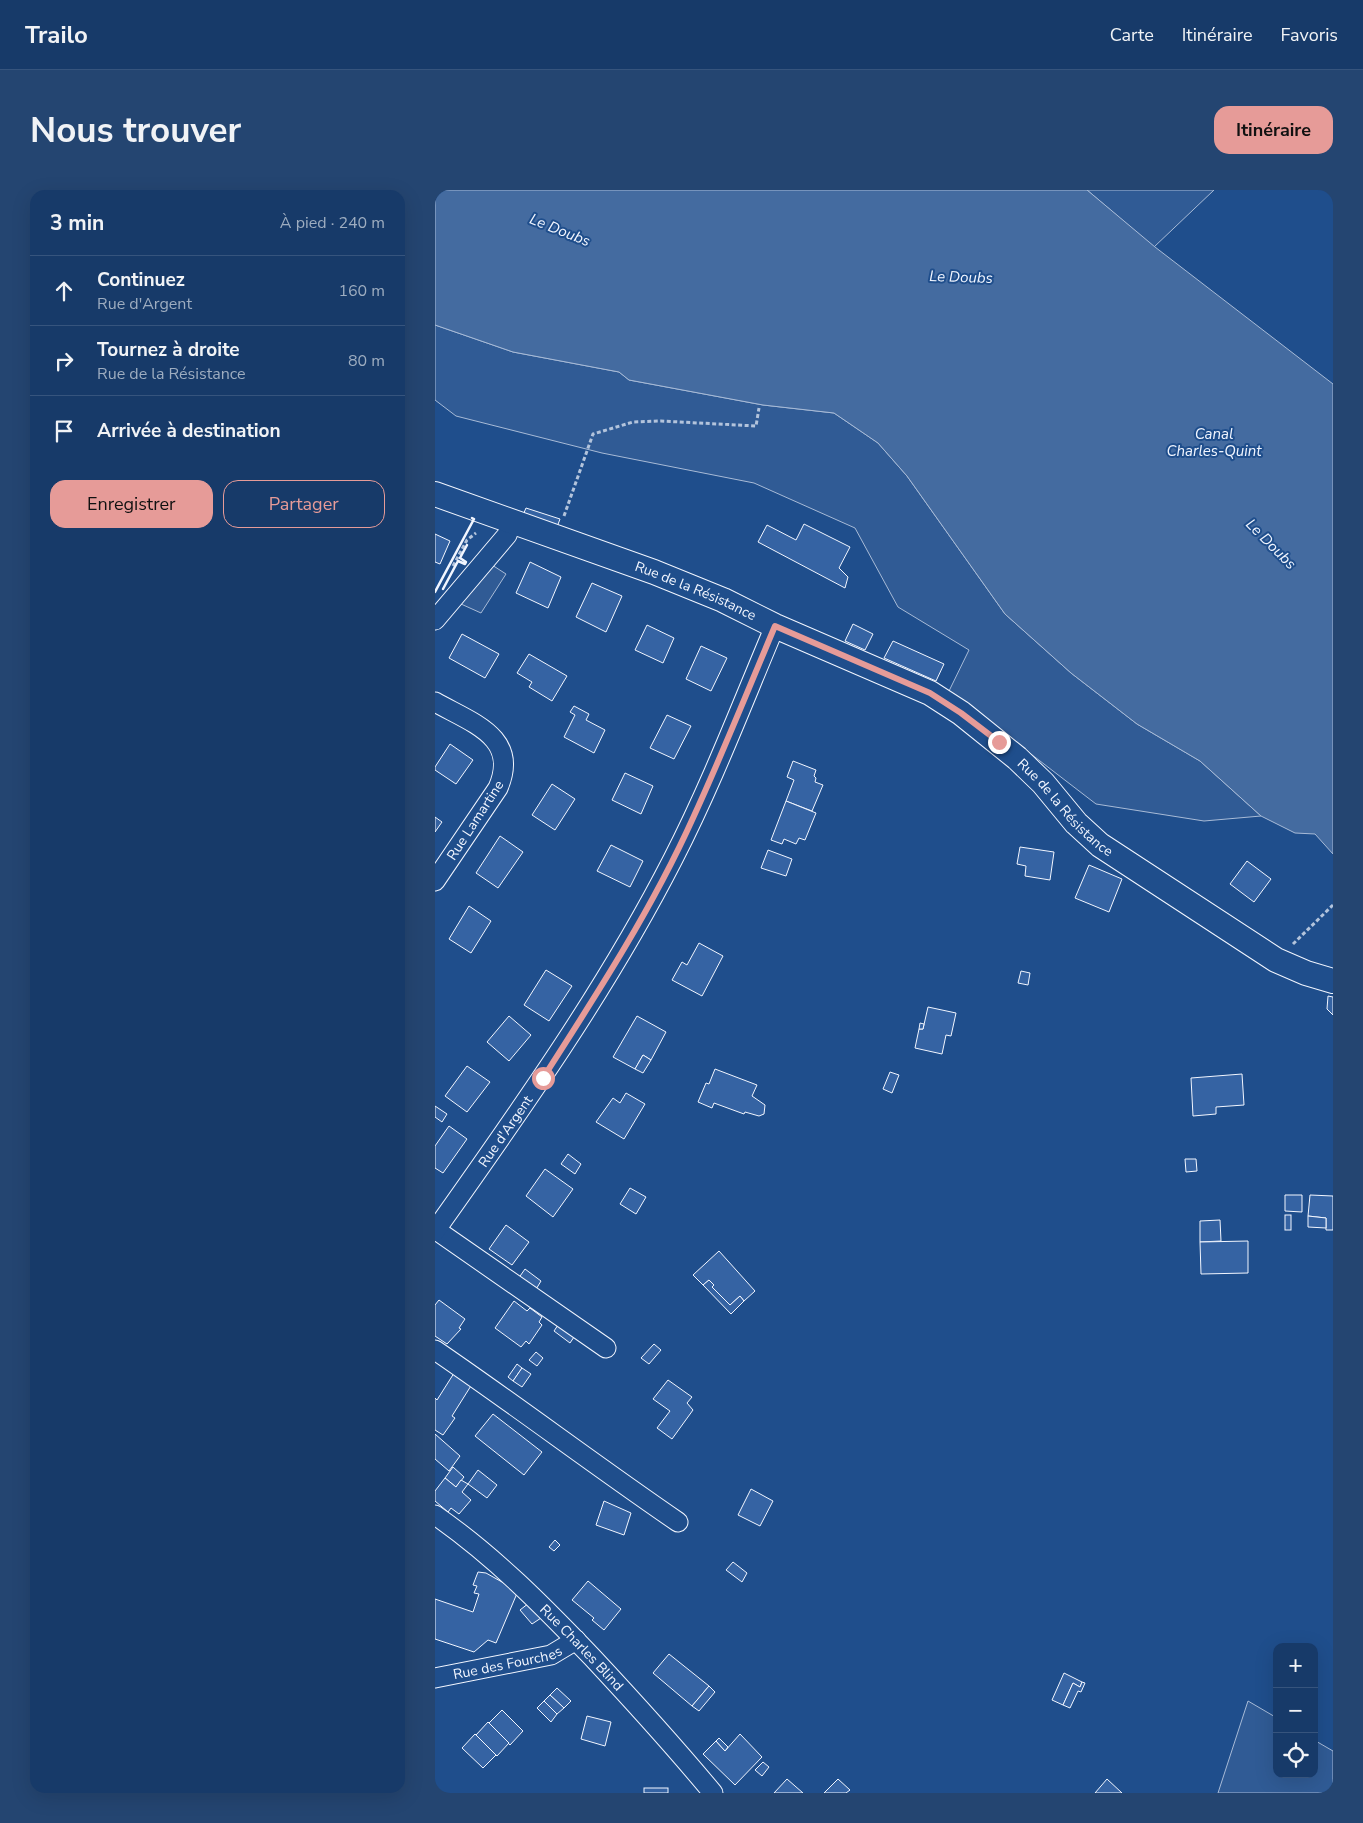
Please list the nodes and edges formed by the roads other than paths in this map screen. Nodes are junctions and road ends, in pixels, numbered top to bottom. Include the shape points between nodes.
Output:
1 (435, 494) edge
2 (512, 522) junction
3 (435, 620) edge
4 (775, 626) junction
5 (435, 702) edge
6 (435, 880) edge
7 (1333, 981) edge
8 (435, 1231) edge
9 (606, 1348) dead end
10 (435, 1350) edge
11 (435, 1515) edge
12 (678, 1522) dead end
13 (575, 1640) junction
14 (435, 1678) edge
15 (713, 1793) edge

1 - 2 street, Rue de la Résistance
2 - 3 street via 507,535
2 - 4 street, Rue de la Résistance via 715,596
4 - 7 street, Rue de la Résistance via 930,693 961,713 1017,758 1100,845 1277,960
4 - 8 street, Rue d'Argent via 693,819 639,920 543,1078
5 - 6 street, Rue Lamartine via 498,741 504,756 504,774 498,788
8 - 9 street
10 - 12 street
11 - 13 street, Rue Charles Blind via 517,1580
13 - 14 street, Rue des Fourches via 551,1655
13 - 15 street, Rue Charles Blind via 659,1728

